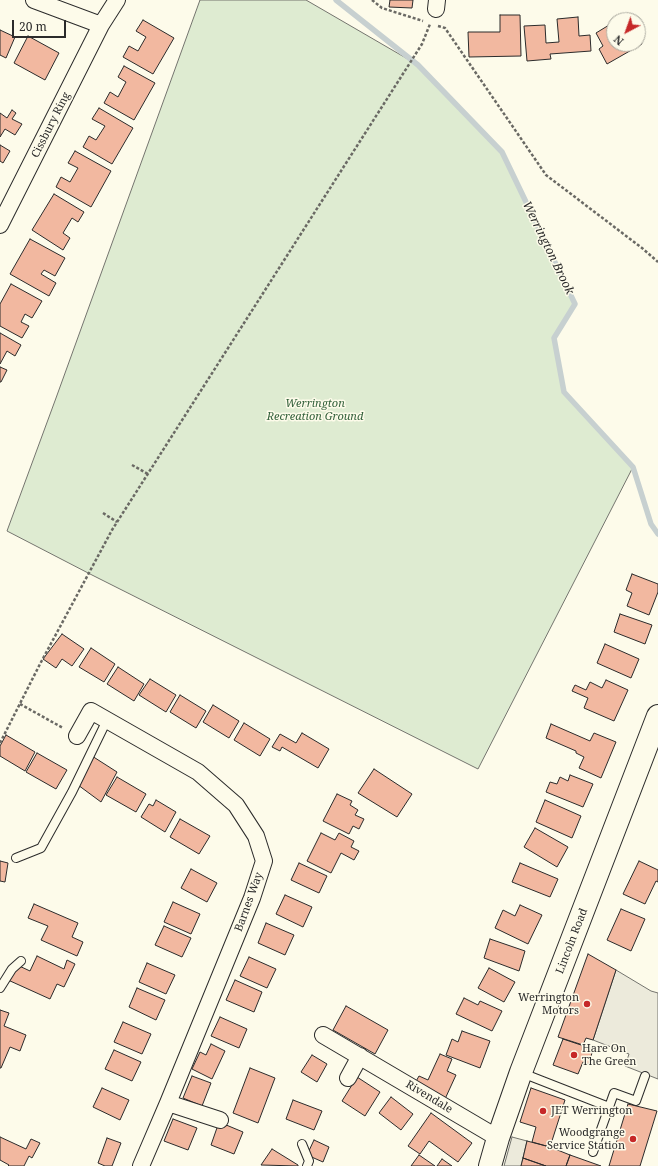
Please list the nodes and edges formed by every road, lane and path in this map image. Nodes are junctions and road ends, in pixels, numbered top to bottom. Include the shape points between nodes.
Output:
1 (34, 0) edge
2 (117, 0) edge
3 (372, 0) edge
4 (102, 25) junction
5 (438, 26) dead end
6 (0, 225) edge
7 (658, 262) edge
8 (132, 464) dead end
9 (148, 474) junction
10 (103, 513) dead end
11 (117, 522) junction
12 (20, 704) junction
13 (658, 716) edge
14 (107, 720) junction
15 (77, 736) joint
16 (0, 743) edge
17 (16, 858) dead end
18 (21, 961) dead end
19 (0, 988) edge
20 (323, 1035) dead end
21 (360, 1056) junction
22 (521, 1072) junction
23 (645, 1076) dead end
24 (348, 1078) dead end
25 (168, 1104) junction
26 (609, 1107) junction
27 (220, 1120) dead end
28 (498, 1138) junction
29 (302, 1144) dead end
30 (593, 1152) dead end
31 (141, 1166) edge
32 (307, 1166) edge
33 (490, 1166) edge

1 - 4 street
2 - 4 street, Cissbury Ring
3 - 9 path via 382,8 430,24 422,44
4 - 6 street, Cissbury Ring
5 - 7 path via 445,28 546,175
8 - 9 path
9 - 11 path
10 - 11 path
11 - 12 path
12 - 15 path
12 - 16 path
13 - 22 street, Lincoln Road
14 - 15 street, Barnes Way via 91,711
14 - 17 lane via 41,848
14 - 25 street, Barnes Way via 198,772 236,805 256,836 264,861 252,898
18 - 19 lane via 12,969
20 - 21 street, Rivendale
21 - 24 street
21 - 28 street, Rivendale
22 - 26 lane
22 - 28 street, Lincoln Road
23 - 26 lane via 636,1101 614,1093
25 - 27 street
25 - 31 street, Barnes Way
26 - 30 lane
28 - 33 street, Lincoln Road
29 - 32 lane via 309,1161

